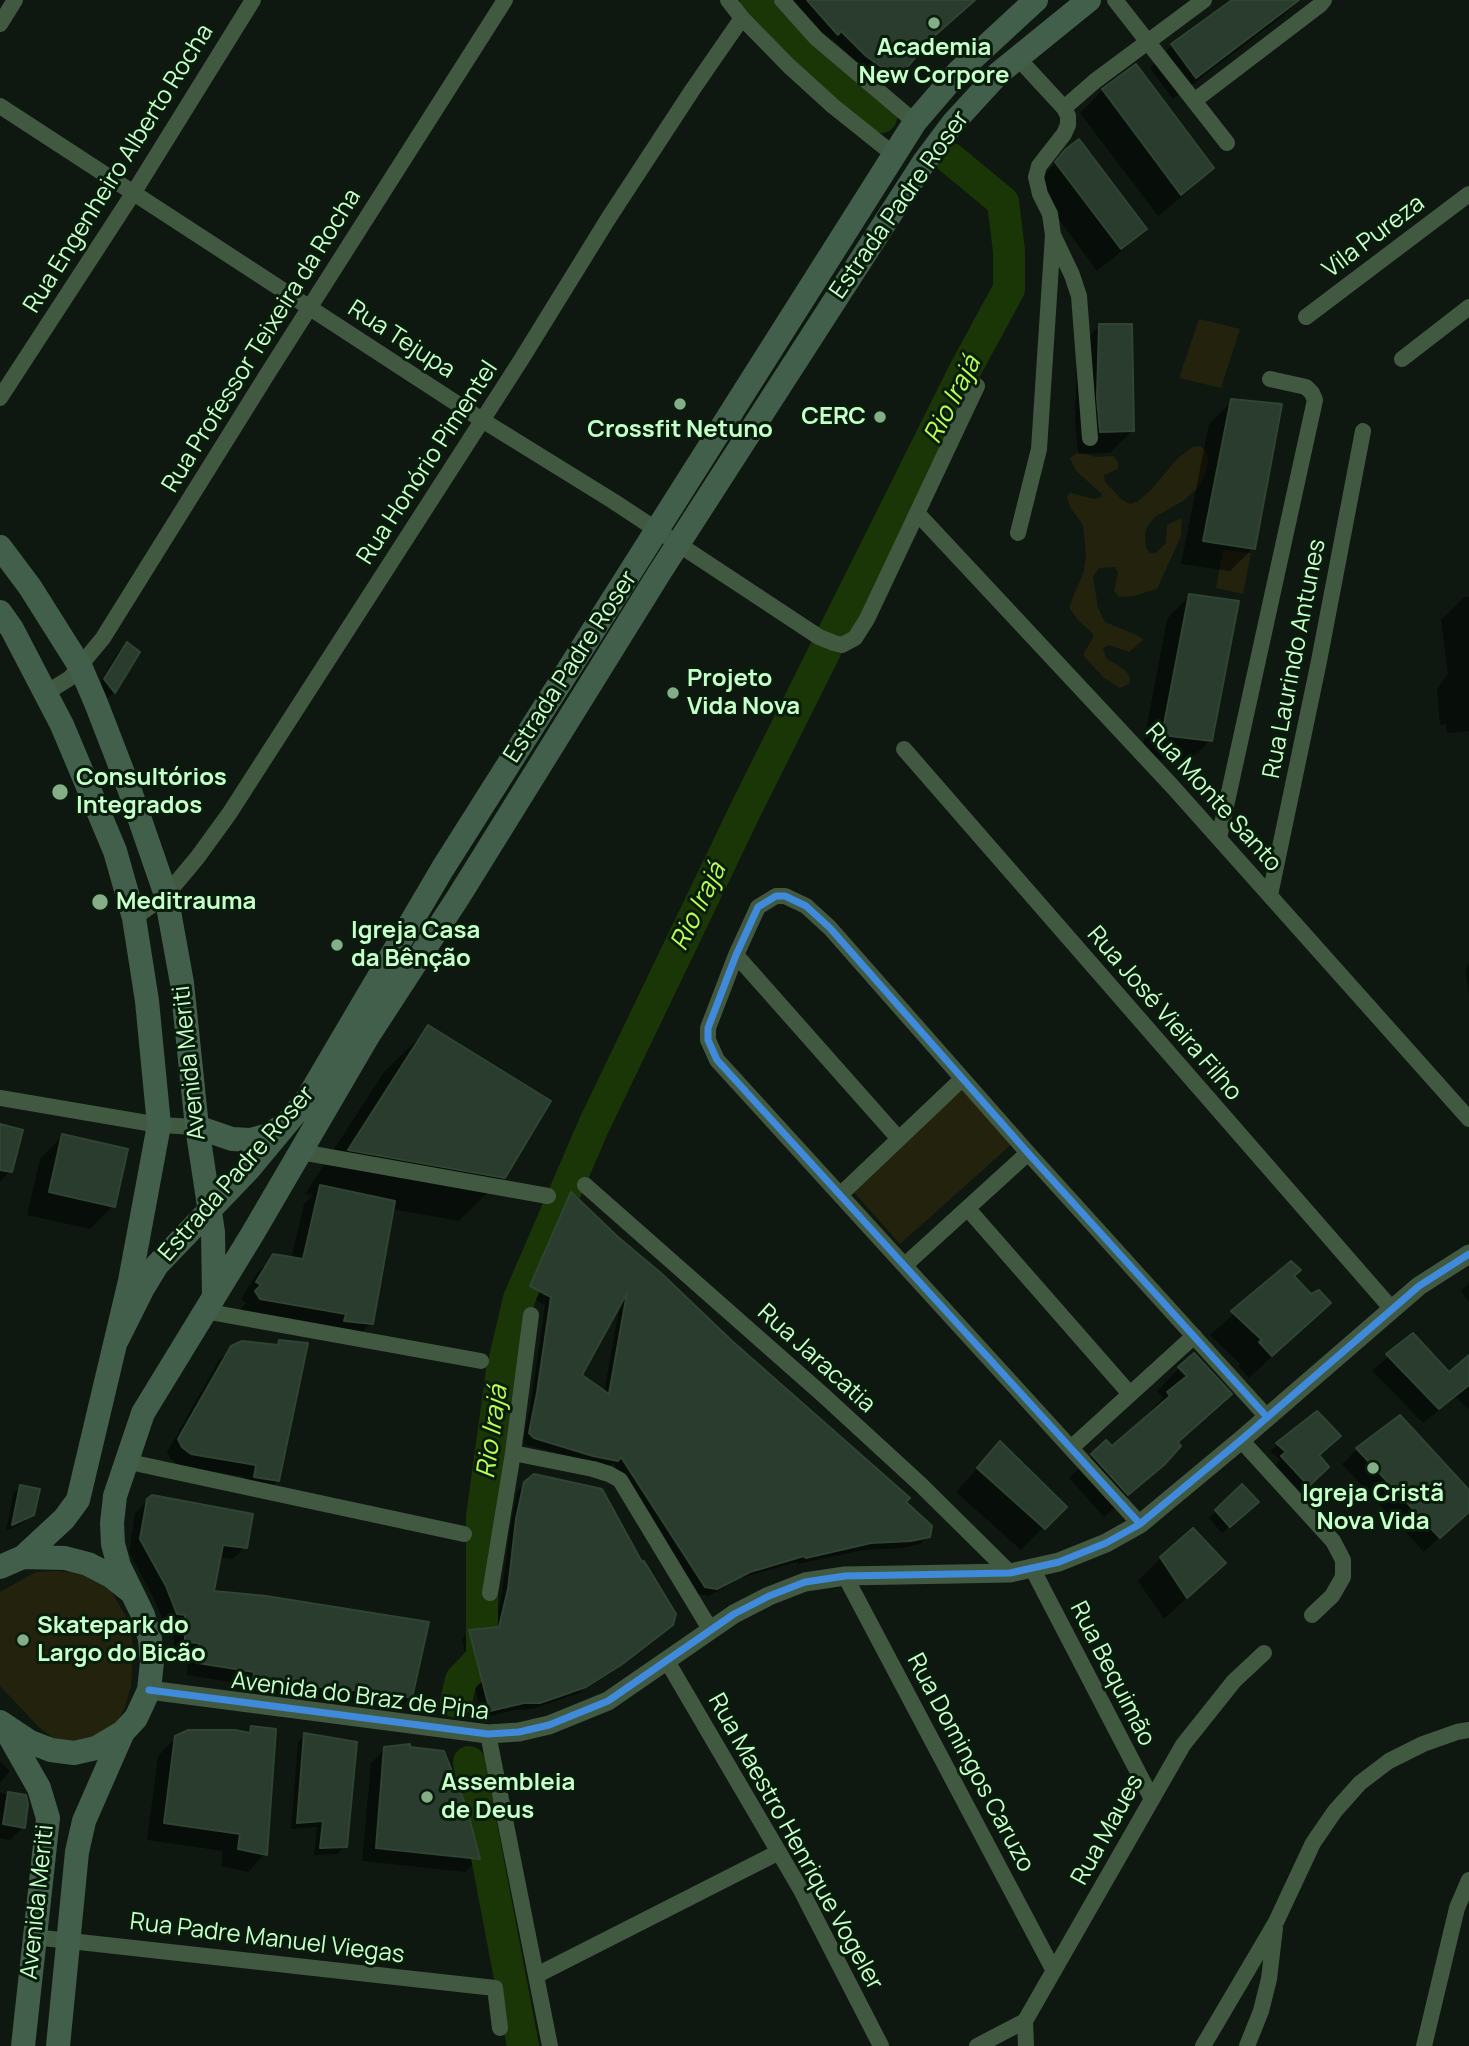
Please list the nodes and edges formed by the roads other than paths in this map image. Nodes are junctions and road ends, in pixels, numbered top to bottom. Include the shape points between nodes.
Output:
1 (15, 0) edge
2 (253, 0) edge
3 (505, 0) edge
4 (728, 0) edge
5 (782, 0) edge
6 (1036, 0) edge
7 (1089, 0) edge
8 (1115, 0) edge
9 (1204, 0) edge
10 (1324, 0) edge
11 (742, 18) junction
12 (0, 24) edge
13 (1147, 42) junction
14 (1017, 57) junction
15 (1194, 102) junction
16 (0, 106) edge
17 (1064, 108) junction
18 (915, 122) junction
19 (1227, 143) dead end
20 (893, 154) junction
21 (134, 192) junction
22 (1469, 194) edge
23 (1053, 235) junction
24 (310, 307) junction
25 (1469, 307) edge
26 (1306, 317) dead end
27 (1402, 359) dead end
28 (1270, 379) dead end
29 (977, 386) dead end
30 (0, 398) edge
31 (482, 420) junction
32 (1363, 431) dead end
33 (1090, 438) dead end
34 (918, 514) junction
35 (1018, 533) dead end
36 (667, 537) junction
37 (0, 547) edge
38 (0, 612) edge
39 (80, 668) junction
40 (46, 693) junction
41 (904, 749) dead end
42 (1219, 838) junction
43 (166, 895) junction
44 (1270, 895) junction
45 (135, 918) junction
46 (736, 955) junction
47 (962, 1079) junction
48 (0, 1098) edge
49 (1469, 1119) edge
50 (286, 1124) junction
51 (159, 1125) junction
52 (197, 1127) junction
53 (899, 1139) junction
54 (301, 1152) junction
55 (1028, 1153) junction
56 (585, 1185) dead end
57 (841, 1194) junction
58 (548, 1196) dead end
59 (968, 1209) junction
60 (209, 1210) junction
61 (1469, 1254) edge
62 (905, 1265) junction
63 (209, 1304) junction
64 (1391, 1308) junction
65 (531, 1315) dead end
66 (1194, 1336) junction
67 (117, 1340) junction
68 (481, 1361) dead end
69 (1130, 1394) junction
70 (1267, 1417) junction
71 (1241, 1440) junction
72 (1071, 1448) junction
73 (513, 1453) junction
74 (125, 1461) junction
75 (1140, 1524) junction
76 (464, 1534) dead end
77 (23, 1557) junction
78 (0, 1567) edge
79 (1033, 1570) junction
80 (1010, 1573) junction
81 (845, 1576) junction
82 (131, 1591) junction
83 (490, 1592) dead end
84 (1312, 1615) dead end
85 (710, 1629) junction
86 (1264, 1653) dead end
87 (667, 1661) junction
88 (149, 1690) junction
89 (2, 1724) edge
90 (1469, 1730) edge
91 (124, 1732) junction
92 (488, 1734) junction
93 (1152, 1799) junction
94 (779, 1852) junction
95 (1469, 1880) edge
96 (1276, 1923) junction
97 (34, 1937) junction
98 (69, 1939) junction
99 (1054, 1971) junction
100 (537, 1975) junction
101 (1025, 2021) junction
102 (500, 2028) dead end
103 (23, 2046) edge
104 (58, 2046) edge
105 (550, 2046) edge
106 (881, 2046) edge
107 (977, 2046) edge
108 (1026, 2046) edge
109 (1203, 2046) edge
110 (1247, 2046) edge
111 (1424, 2046) edge

1 - 12 street
2 - 21 street, Rua Engenheiro Alberto Rocha
3 - 24 street, Rua Professor Teixeira da Rocha
4 - 11 street
5 - 18 street via 816,38
6 - 18 main road, Estrada Padre Roser via 958,72
7 - 14 main road, Estrada Padre Roser
8 - 13 street
9 - 13 street
10 - 15 street
11 - 20 street via 833,106
11 - 31 street, Rua Honório Pimentel via 622,197
13 - 15 street
13 - 17 street
14 - 17 street
14 - 36 main road, Estrada Padre Roser via 954,122 924,162
15 - 19 street
16 - 21 street, Rua Tejupa
17 - 23 street via 1068,125 1036,177
18 - 20 main road, Estrada Padre Roser
20 - 36 main road, Estrada Padre Roser
21 - 24 street, Rua Tejupa
21 - 30 street, Rua Engenheiro Alberto Rocha
22 - 26 street, Vila Pureza
23 - 33 street via 1079,296
23 - 35 street via 1039,449
24 - 31 street, Rua Tejupa
24 - 39 street, Rua Professor Teixeira da Rocha
25 - 27 street
28 - 42 street via 1306,387 1315,400
29 - 34 street, Rua Tejupa
31 - 36 street, Rua Tejupa
31 - 43 street, Rua Honório Pimentel via 229,814
32 - 44 street, Rua Laurindo Antunes
34 - 36 street, Rua Tejupa via 855,638 842,645 827,640
34 - 42 street, Rua Monte Santo
36 - 50 main road, Estrada Padre Roser via 443,868 307,1099
36 - 54 main road, Estrada Padre Roser via 459,896 368,1036
37 - 39 main road, Avenida Meriti
38 - 40 main road, Avenida Meriti
39 - 40 street, Rua Professor Teixeira da Rocha
39 - 43 main road, Avenida Meriti via 130,790
40 - 45 main road, Avenida Meriti via 93,795
41 - 64 street, Rua José Vieira Filho
42 - 44 street, Rua Monte Santo
43 - 45 street, Rua Honório Pimentel
43 - 52 main road, Avenida Meriti via 182,983
44 - 49 street, Rua Monte Santo
45 - 51 main road, Avenida Meriti
46 - 47 street via 758,907 776,896 797,900 831,928
46 - 53 street
46 - 57 street via 709,1028 710,1048
47 - 53 street
47 - 55 street
48 - 51 street
50 - 52 main road via 250,1140
50 - 60 main road, Estrada Padre Roser
51 - 52 street
51 - 67 main road, Avenida Meriti
52 - 60 main road, Avenida Meriti
53 - 57 street
54 - 58 street
54 - 63 main road, Estrada Padre Roser
55 - 59 street
55 - 66 street
56 - 80 street, Rua Jaracatia via 832,1403
57 - 62 street
59 - 62 street
59 - 69 street
60 - 63 main road, Avenida Meriti via 214,1246
60 - 67 main road, Estrada Padre Roser via 157,1265
61 - 64 street, Avenida do Braz de Pina
62 - 72 street
63 - 68 street
63 - 74 main road via 143,1413
64 - 70 street, Avenida do Braz de Pina
65 - 73 street
66 - 69 street
66 - 70 street
67 - 77 main road, Avenida Meriti via 78,1500
69 - 72 street
70 - 71 street, Avenida do Braz de Pina
71 - 75 street, Avenida do Braz de Pina
71 - 84 street via 1333,1541 1343,1560 1343,1577
72 - 75 street
73 - 83 street
73 - 85 street via 593,1469 620,1480
74 - 76 street
74 - 82 main road via 115,1496 113,1544
75 - 79 street, Avenida do Braz de Pina via 1085,1552
77 - 78 main road
77 - 82 main road via 65,1558 88,1564
79 - 80 street, Avenida do Braz de Pina
79 - 93 street, Rua Bequimão
80 - 81 street, Avenida do Braz de Pina
81 - 85 street, Avenida do Braz de Pina via 805,1582 769,1596
81 - 99 street, Rua Domingos Caruzo
82 - 88 main road via 150,1639
85 - 87 street, Avenida do Braz de Pina
86 - 93 street, Rua Maues via 1208,1711
87 - 92 street, Avenida do Braz de Pina via 579,1715 529,1730
87 - 94 street, Rua Maestro Henrique Vogeler
88 - 91 main road, Avenida Meriti
88 - 92 street, Avenida do Braz de Pina
89 - 91 main road via 30,1742 74,1753 96,1748
89 - 97 main road, Avenida Meriti via 39,1788 48,1818
90 - 96 street via 1423,1744 1360,1783 1313,1843
91 - 98 main road, Avenida Meriti via 83,1825
92 - 100 street
93 - 99 street, Rua Maues
94 - 100 street
94 - 106 street, Rua Maestro Henrique Vogeler
95 - 111 street via 1457,1908
96 - 109 street
96 - 110 street via 1269,1979
97 - 98 street, Rua Padre Manuel Viegas
97 - 103 main road, Avenida Meriti
98 - 102 street, Rua Padre Manuel Viegas via 495,1988
98 - 104 main road, Avenida Meriti
99 - 101 street, Rua Maues
100 - 105 street
101 - 107 street
101 - 108 street

